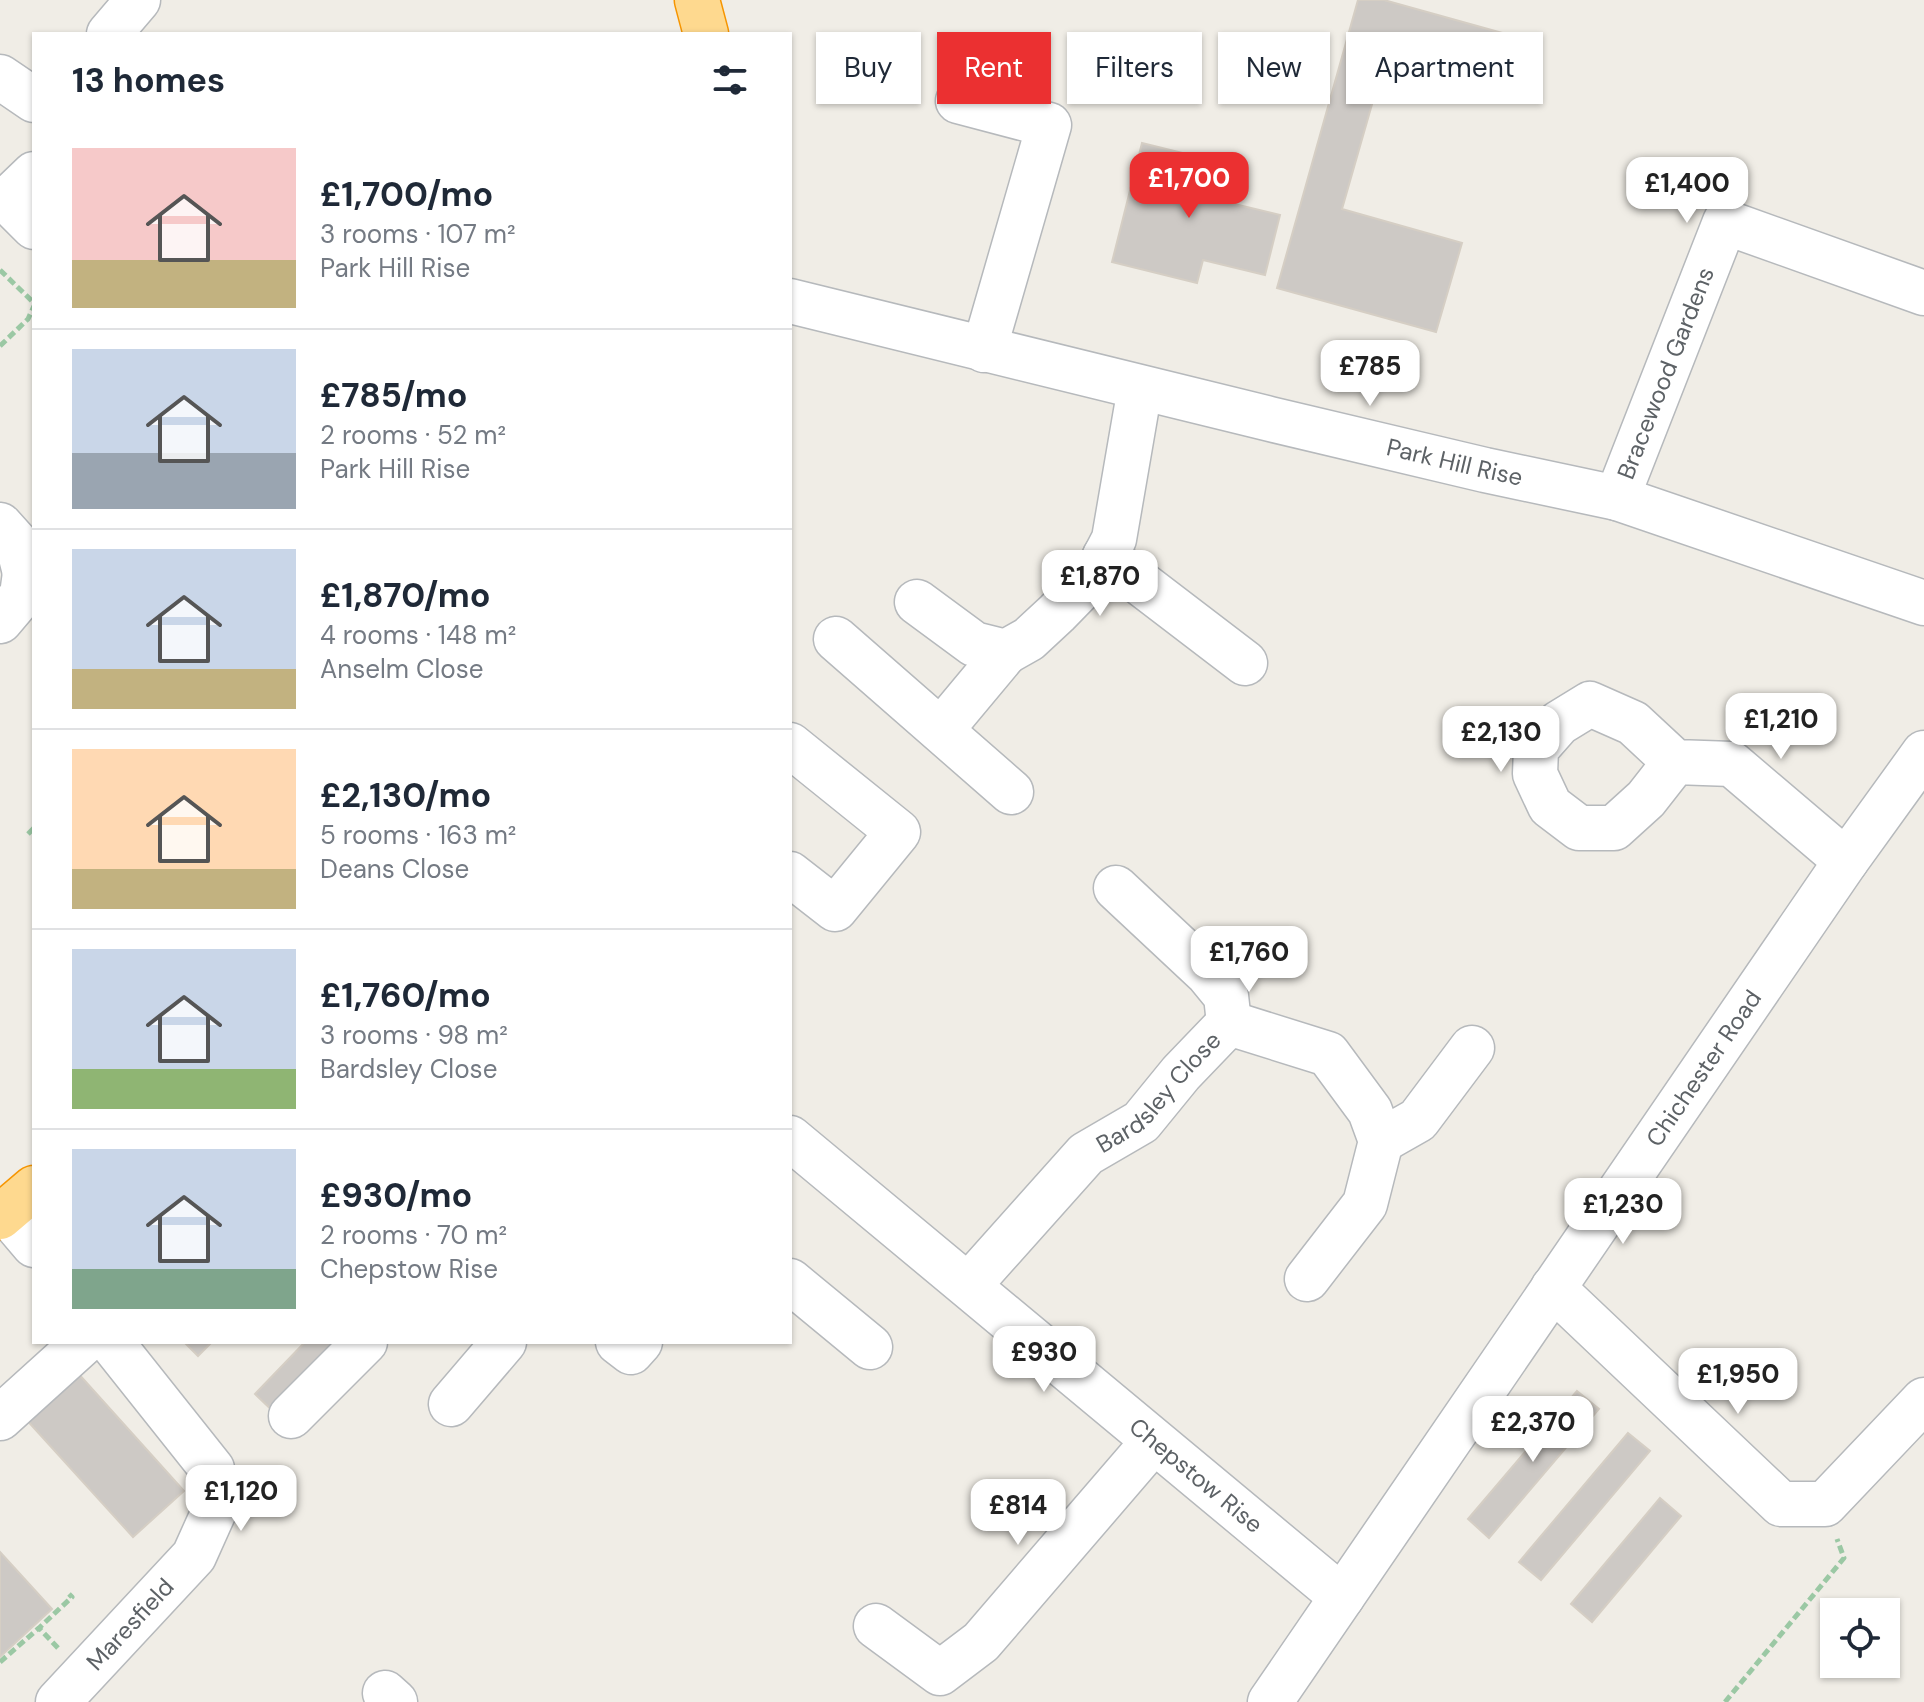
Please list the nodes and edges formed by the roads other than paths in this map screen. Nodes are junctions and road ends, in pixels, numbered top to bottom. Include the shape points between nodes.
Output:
1 (138, 0) edge
2 (111, 32) edge
3 (0, 77) edge
4 (32, 99) edge
5 (969, 104) edge
6 (32, 176) edge
7 (32, 225) edge
8 (1924, 293) edge
9 (792, 302) edge
10 (984, 350) junction
11 (1140, 388) junction
12 (1617, 498) junction
13 (0, 525) edge
14 (1105, 556) junction
15 (30, 576) edge
16 (917, 602) dead end
17 (1924, 603) edge
18 (0, 621) edge
19 (836, 639) dead end
20 (1006, 652) junction
21 (1245, 663) dead end
22 (941, 730) junction
23 (792, 747) edge
24 (1924, 753) edge
25 (1675, 762) dead end
26 (1011, 792) dead end
27 (1846, 861) junction
28 (792, 876) edge
29 (1116, 888) dead end
30 (1229, 1023) junction
31 (1472, 1048) dead end
32 (1381, 1141) junction
33 (794, 1150) edge
34 (13, 1206) edge
35 (32, 1241) edge
36 (1307, 1279) dead end
37 (792, 1283) edge
38 (969, 1285) junction
39 (1553, 1288) junction
40 (82, 1344) edge
41 (113, 1344) edge
42 (363, 1344) edge
43 (502, 1344) edge
44 (870, 1347) dead end
45 (1924, 1400) edge
46 (451, 1404) dead end
47 (291, 1416) dead end
48 (0, 1418) edge
49 (1153, 1442) junction
50 (1342, 1597) junction
51 (876, 1626) dead end
52 (71, 1688) edge
53 (1270, 1702) edge

1 - 2 street
3 - 4 street
5 - 10 street via 1049,125
6 - 7 street via 7,200
8 - 12 street, Bracewood Gardens via 1725,222
9 - 10 street, Park Hill Rise
10 - 11 street, Park Hill Rise
11 - 12 street, Park Hill Rise
11 - 14 street via 1114,539
12 - 17 street, Park Hill Rise
13 - 15 street via 18,545
14 - 20 street via 1097,572 1057,613
14 - 21 street
15 - 18 street
16 - 20 street via 974,644
19 - 22 street
20 - 22 street
22 - 26 street
23 - 28 street via 898,832 835,909
24 - 27 street, Chichester Road
25 - 27 street via 1732,764
27 - 39 street, Chichester Road
29 - 30 street via 1208,974 1226,996
30 - 32 street, Bardsley Close via 1328,1054 1370,1111
30 - 38 street, Bardsley Close via 1141,1122 1086,1154
31 - 32 street via 1418,1120
32 - 36 street via 1365,1204
33 - 38 street, Chepstow Rise
34 - 35 street
37 - 44 street
38 - 49 street, Chepstow Rise
39 - 45 street via 1781,1504 1825,1504
39 - 50 street, Chichester Road
40 - 48 street
41 - 52 street, Maresfield via 212,1469 216,1507 194,1556
42 - 47 street
43 - 46 street
49 - 50 street, Chepstow Rise
49 - 51 street via 981,1642 940,1673
50 - 53 street, Chichester Road

